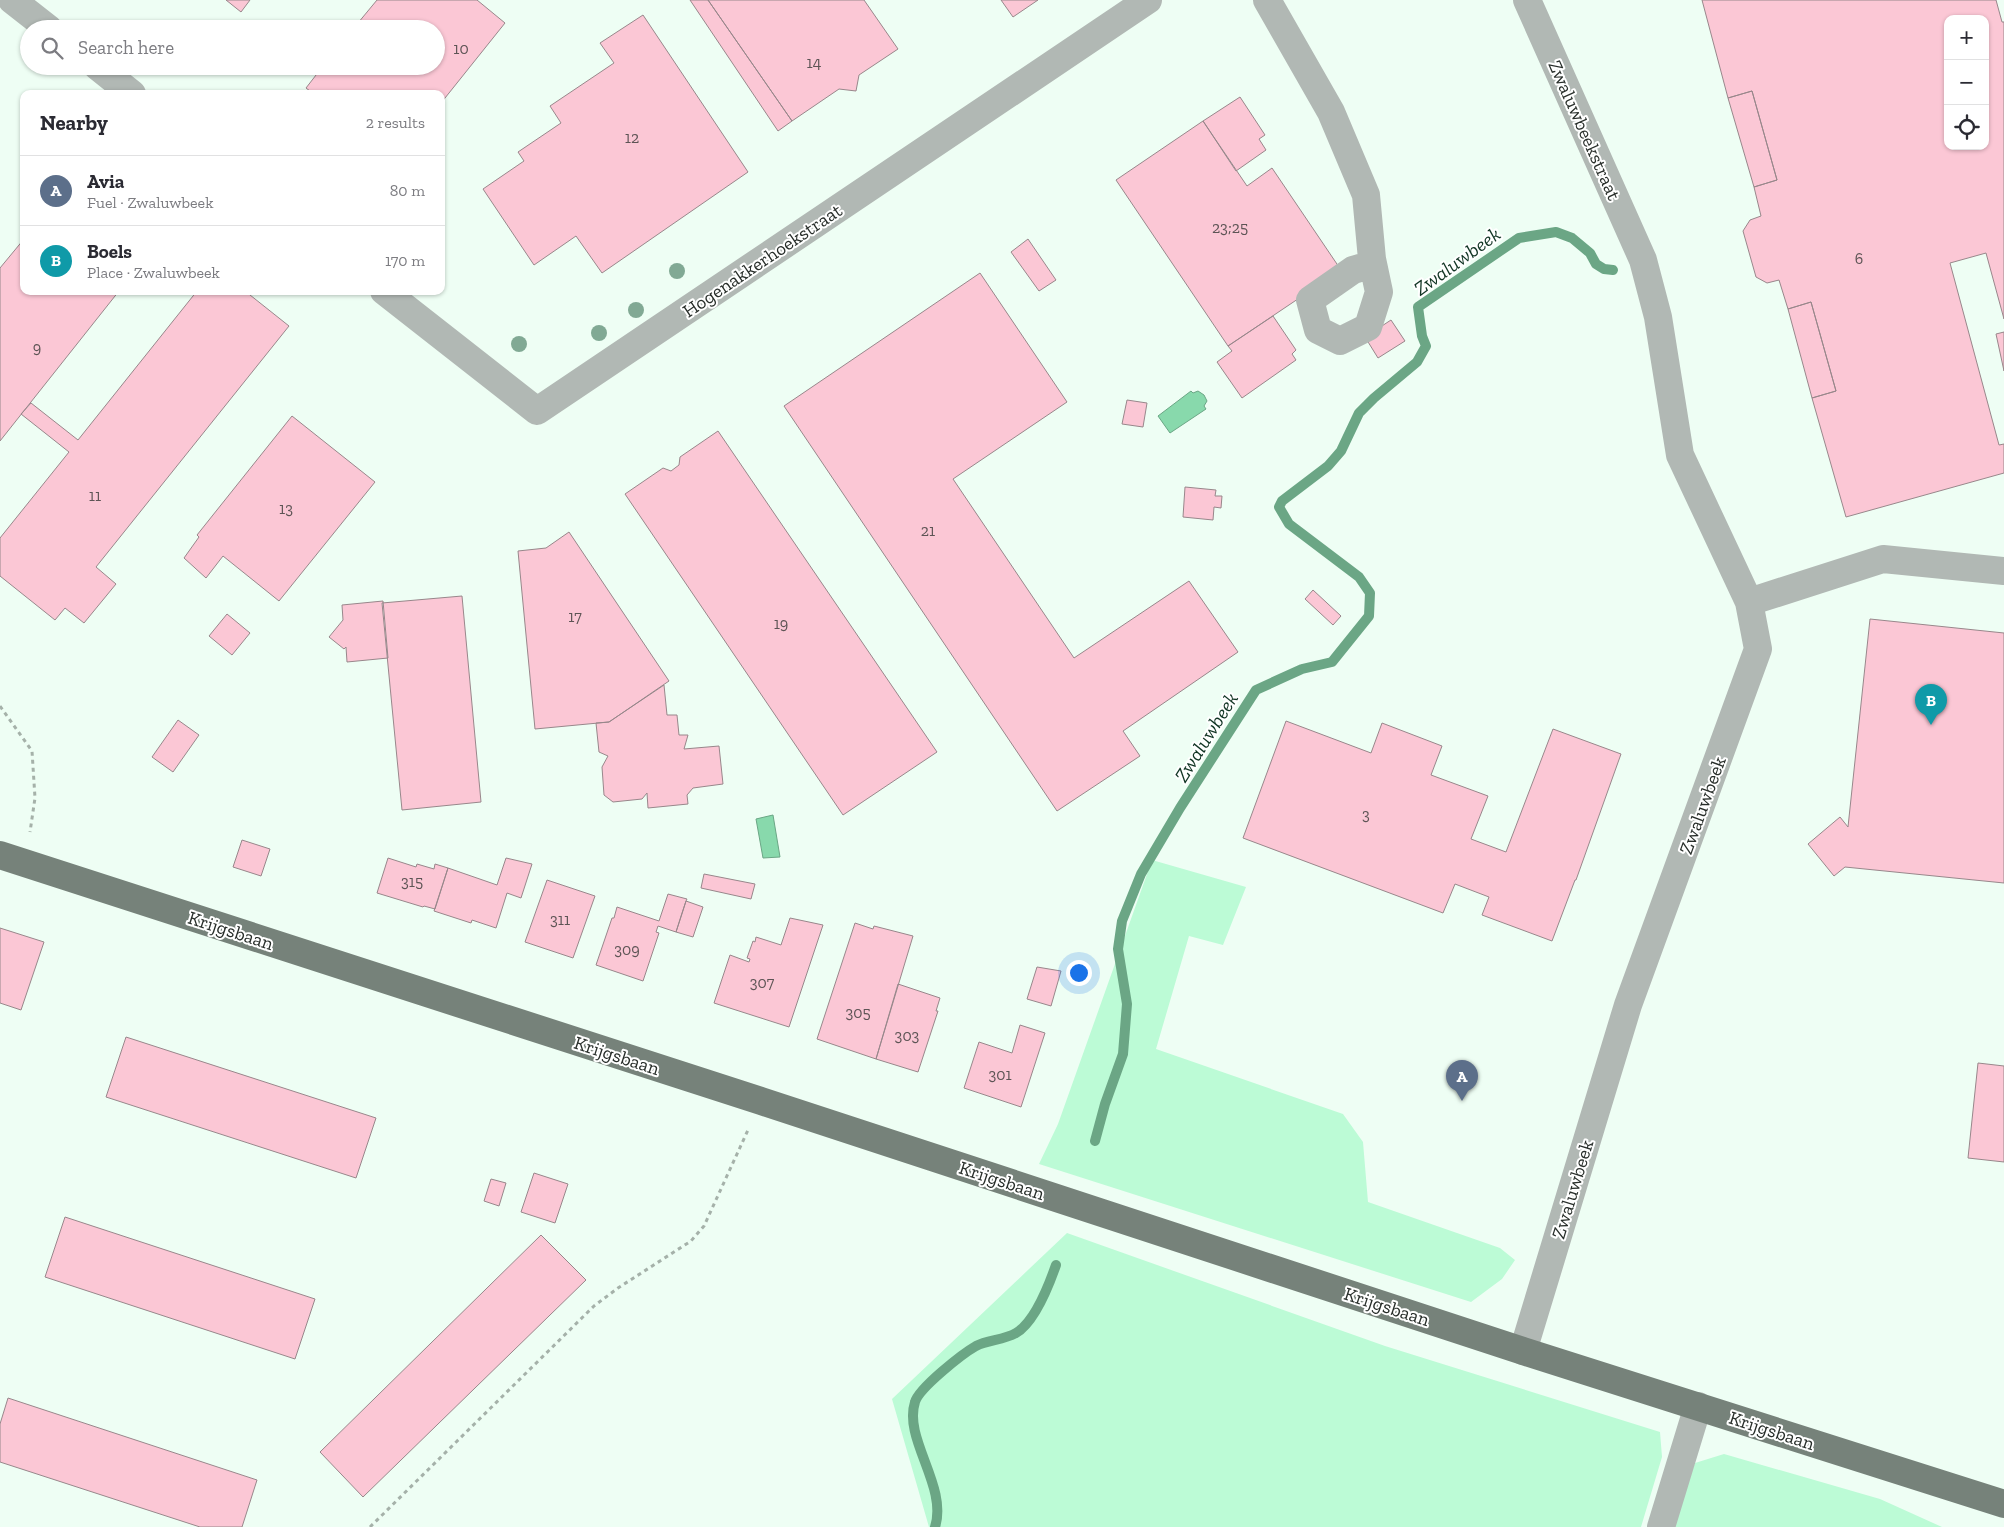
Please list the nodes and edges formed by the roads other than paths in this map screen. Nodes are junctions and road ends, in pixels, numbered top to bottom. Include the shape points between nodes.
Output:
1 (12, 0) edge
2 (1148, 0) edge
3 (1267, 0) edge
4 (1527, 0) edge
5 (38, 20) edge
6 (108, 75) edge
7 (127, 90) edge
8 (1643, 260) joint
9 (1373, 264) dead end
10 (389, 295) edge
11 (2004, 571) edge
12 (1749, 602) junction
13 (0, 855) edge
14 (1523, 1351) junction
15 (1698, 1406) junction
16 (2004, 1504) edge
17 (1661, 1527) edge

1 - 5 street
2 - 10 street, Hogenakkerhoekstraat via 537,411
3 - 9 street via 1331,112 1366,195
4 - 8 street, Zwaluwbeekstraat
6 - 7 street
8 - 12 street, Zwaluwbeek via 1658,317 1680,456
11 - 12 street via 1883,559
12 - 14 street, Zwaluwbeek via 1758,649 1628,1006
13 - 14 main road, Krijgsbaan
14 - 15 main road, Krijgsbaan
15 - 16 main road, Krijgsbaan
15 - 17 street

